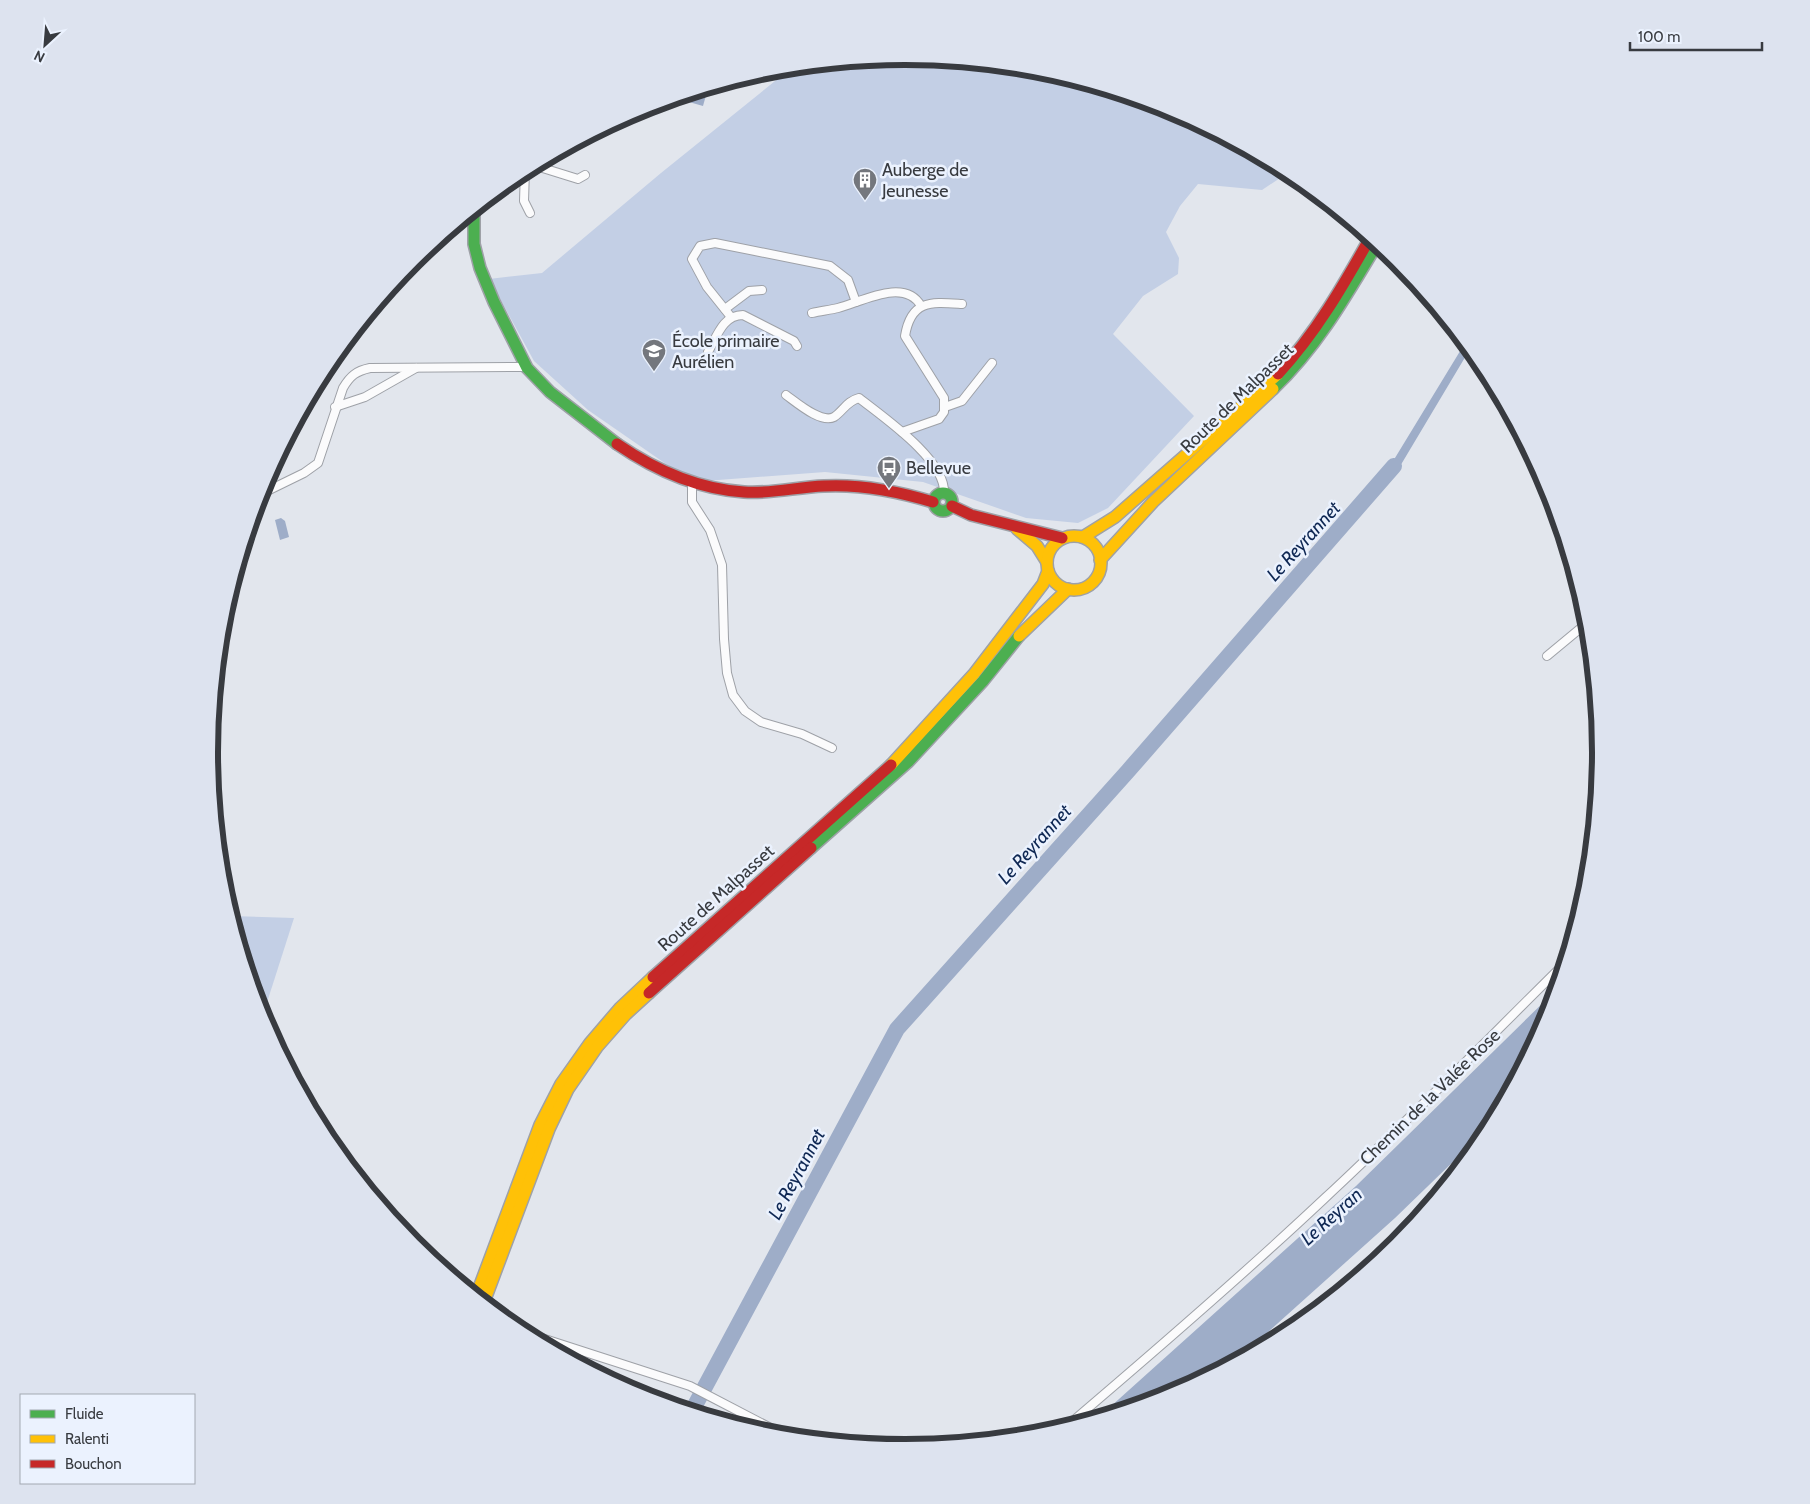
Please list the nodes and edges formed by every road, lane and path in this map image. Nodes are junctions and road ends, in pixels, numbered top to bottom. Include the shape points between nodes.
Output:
1 (542, 169) edge
2 (585, 174) dead end
3 (525, 180) edge
4 (530, 213) dead end
5 (474, 217) edge
6 (1367, 243) edge
7 (1374, 250) edge
8 (762, 290) dead end
9 (856, 302) junction
10 (962, 304) dead end
11 (921, 306) junction
12 (725, 309) junction
13 (812, 313) dead end
14 (731, 317) junction
15 (798, 346) dead end
16 (708, 352) dead end
17 (992, 363) dead end
18 (526, 365) junction
19 (417, 368) junction
20 (786, 394) dead end
21 (335, 407) junction
22 (945, 407) junction
23 (902, 432) junction
24 (692, 482) junction
25 (270, 490) edge
26 (944, 493) junction
27 (933, 502) junction
28 (952, 506) junction
29 (1012, 525) junction
30 (1062, 538) junction
31 (1083, 538) junction
32 (1100, 560) junction
33 (1047, 567) junction
34 (1068, 588) junction
35 (1581, 628) edge
36 (1547, 656) dead end
37 (832, 748) dead end
38 (1556, 972) edge
39 (478, 1290) edge
40 (486, 1296) edge
41 (553, 1342) edge
42 (1077, 1417) edge
43 (763, 1424) edge

1 - 2 street via 578,179
3 - 4 street via 524,200
5 - 18 main road via 474,244 482,273
6 - 31 main road, Route de Malpasset via 1329,310 1291,360 1114,520
7 - 32 main road, Route de Malpasset via 1333,319 1298,365 1154,502 1104,552
8 - 12 street via 749,292
9 - 11 street via 875,294 901,293 918,300
9 - 12 street via 848,280 830,266 715,243 700,246 692,259 707,287
9 - 13 street
10 - 11 street via 931,302
11 - 22 street via 910,320 905,336 944,398
12 - 14 street
14 - 15 street via 743,315
14 - 16 street via 724,323
17 - 22 street via 962,401
18 - 19 street
18 - 24 main road via 540,383 630,455 658,470
19 - 21 street via 365,397
19 - 21 street via 358,371 346,383
20 - 23 street via 827,419 859,398
21 - 25 street via 318,463
22 - 23 street via 938,419
23 - 26 street via 938,471
24 - 27 main road via 735,491 826,486 873,488
24 - 37 street via 692,502 710,530 722,565 724,639 727,674 733,695 745,711 761,722 794,731
26 - 27 main road via 936,495
26 - 28 main road via 949,495
27 - 28 main road via 941,512
28 - 29 main road via 971,515
29 - 30 main road
29 - 33 main road via 1037,546
30 - 31 main road
30 - 33 main road via 1054,544
31 - 32 main road via 1092,543
32 - 34 main road via 1098,574 1093,581 1077,589
33 - 34 main road via 1059,585
33 - 39 main road, Route de Malpasset via 1043,584 980,667 900,757 640,989 590,1043 561,1084 540,1125
34 - 40 main road, Route de Malpasset via 1020,634 983,681 908,762 626,1014 597,1047 568,1089 549,1128
35 - 36 street
38 - 42 street, Chemin de la Valée Rose via 1325,1198
41 - 43 street via 697,1390

